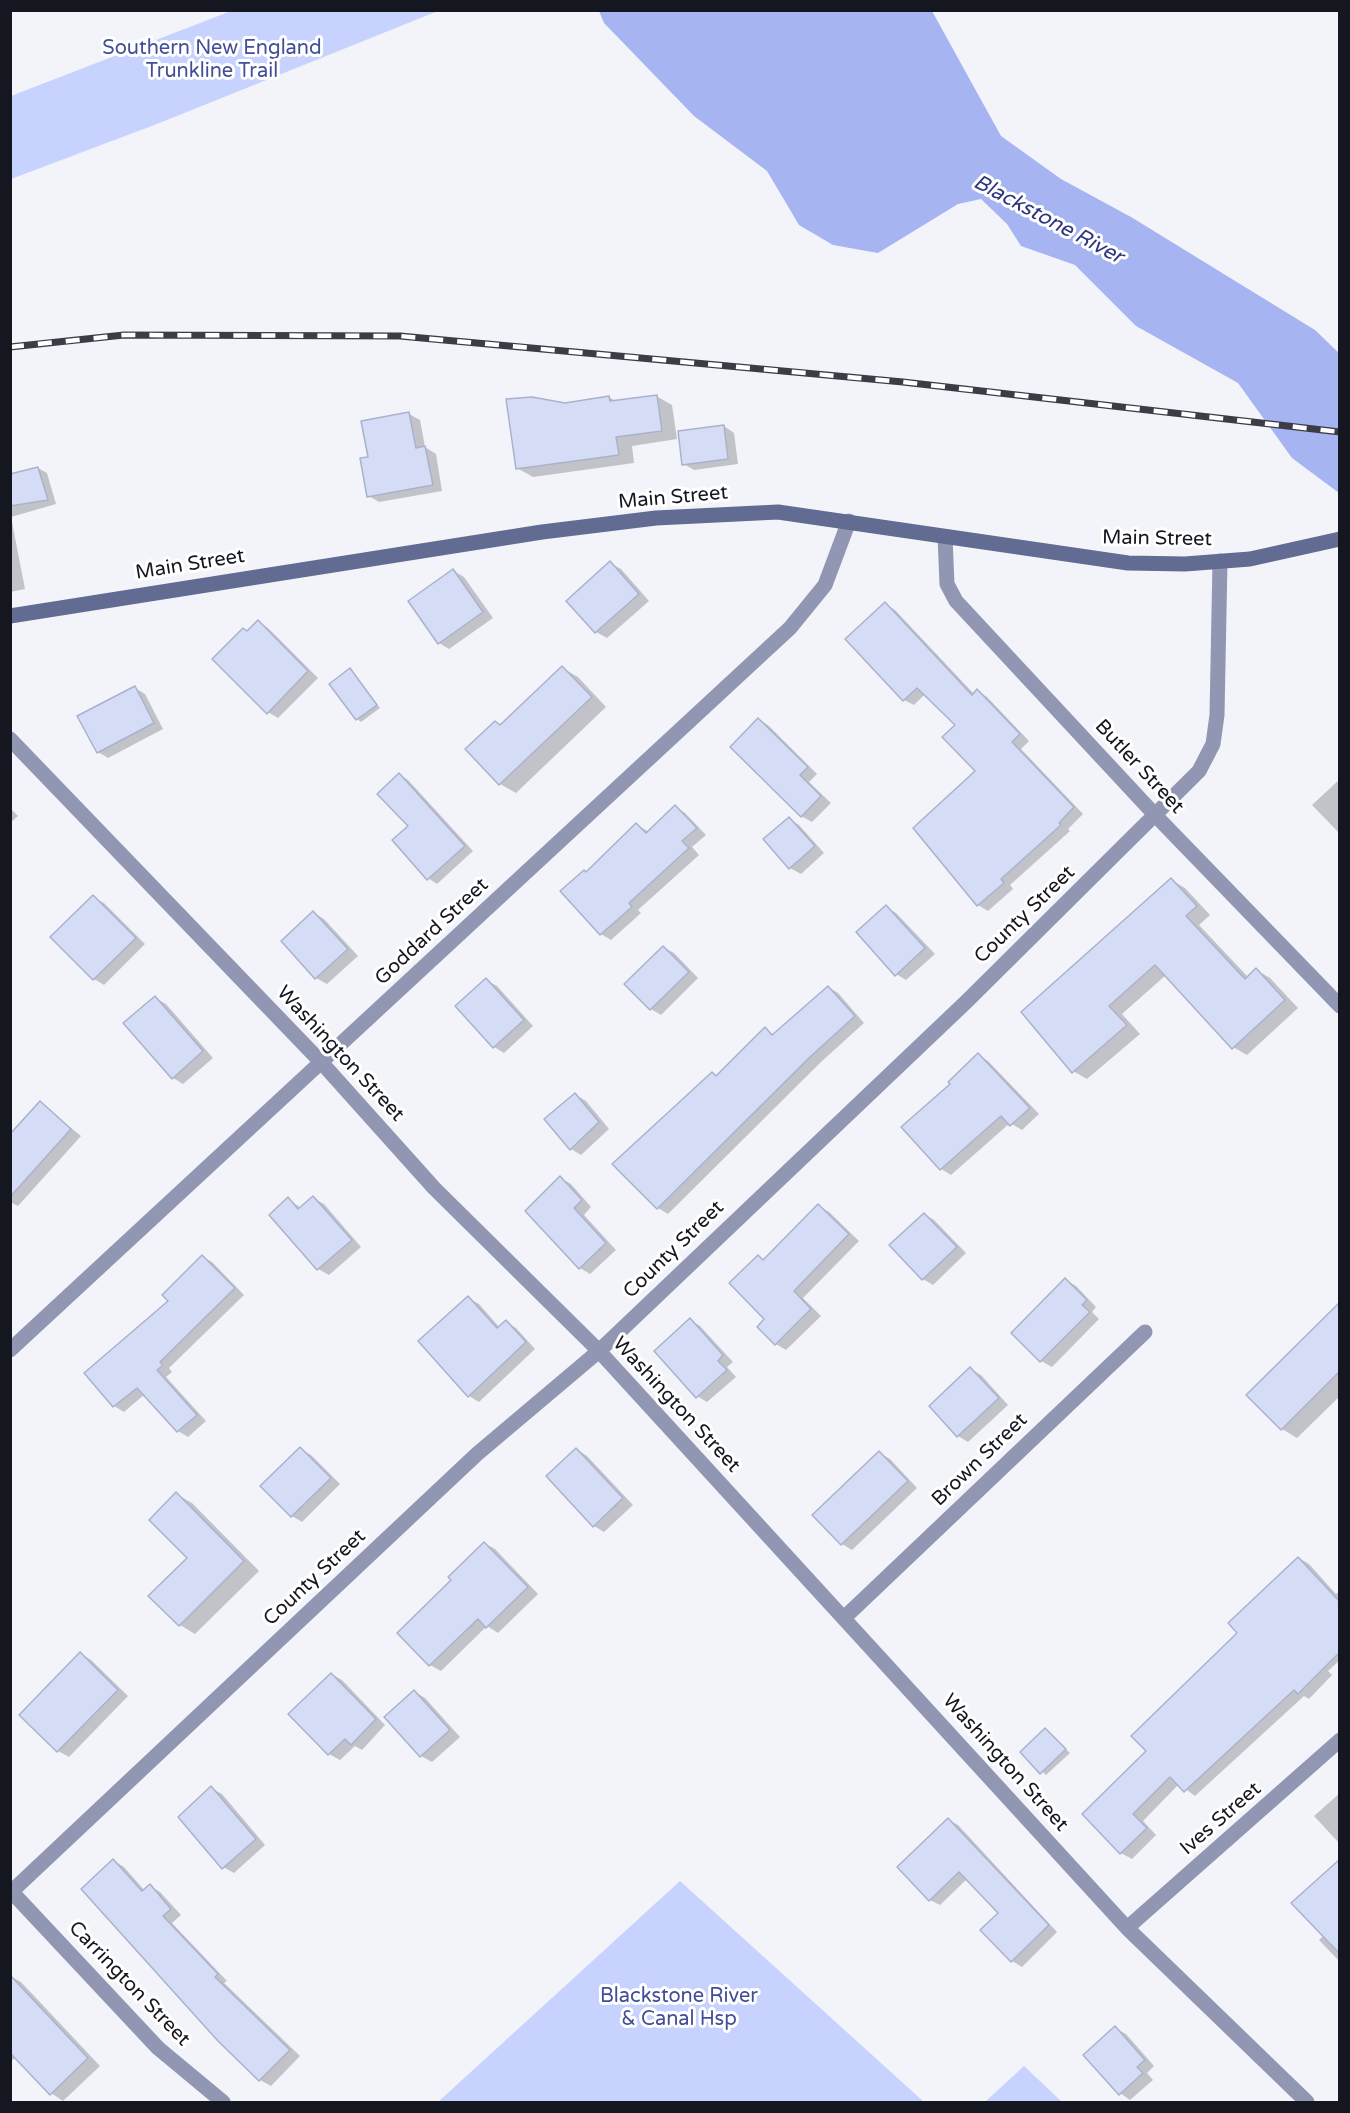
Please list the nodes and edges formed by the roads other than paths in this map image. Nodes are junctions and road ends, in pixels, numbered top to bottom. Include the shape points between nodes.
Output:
1 (849, 521) junction
2 (945, 537) junction
3 (1340, 539) edge
4 (1220, 561) junction
5 (10, 616) edge
6 (10, 739) edge
7 (1156, 816) junction
8 (1340, 1006) edge
9 (321, 1062) junction
10 (1145, 1332) dead end
11 (10, 1350) edge
12 (599, 1351) junction
13 (843, 1618) junction
14 (1340, 1740) edge
15 (11, 1892) edge
16 (1127, 1929) junction
17 (223, 2103) edge
18 (1307, 2103) edge

1 - 2 main road, Main Street
1 - 5 main road, Main Street via 778,512 656,518 542,532
1 - 9 street, Goddard Street via 825,585 790,628
2 - 4 main road, Main Street via 1128,563
2 - 7 street, Butler Street via 947,584 956,601
3 - 4 main road, Main Street via 1250,559
4 - 7 street, County Street via 1213,744 1199,771
6 - 9 street, Washington Street
7 - 8 street, Butler Street
7 - 12 street, County Street
9 - 11 street, Goddard Street
9 - 12 street, Washington Street via 434,1188
10 - 13 street, Brown Street
12 - 13 street, Washington Street
12 - 15 street, County Street via 477,1454
13 - 16 street, Washington Street
14 - 16 street, Ives Street
15 - 17 street, Carrington Street via 158,2048
16 - 18 street, Washington Street

